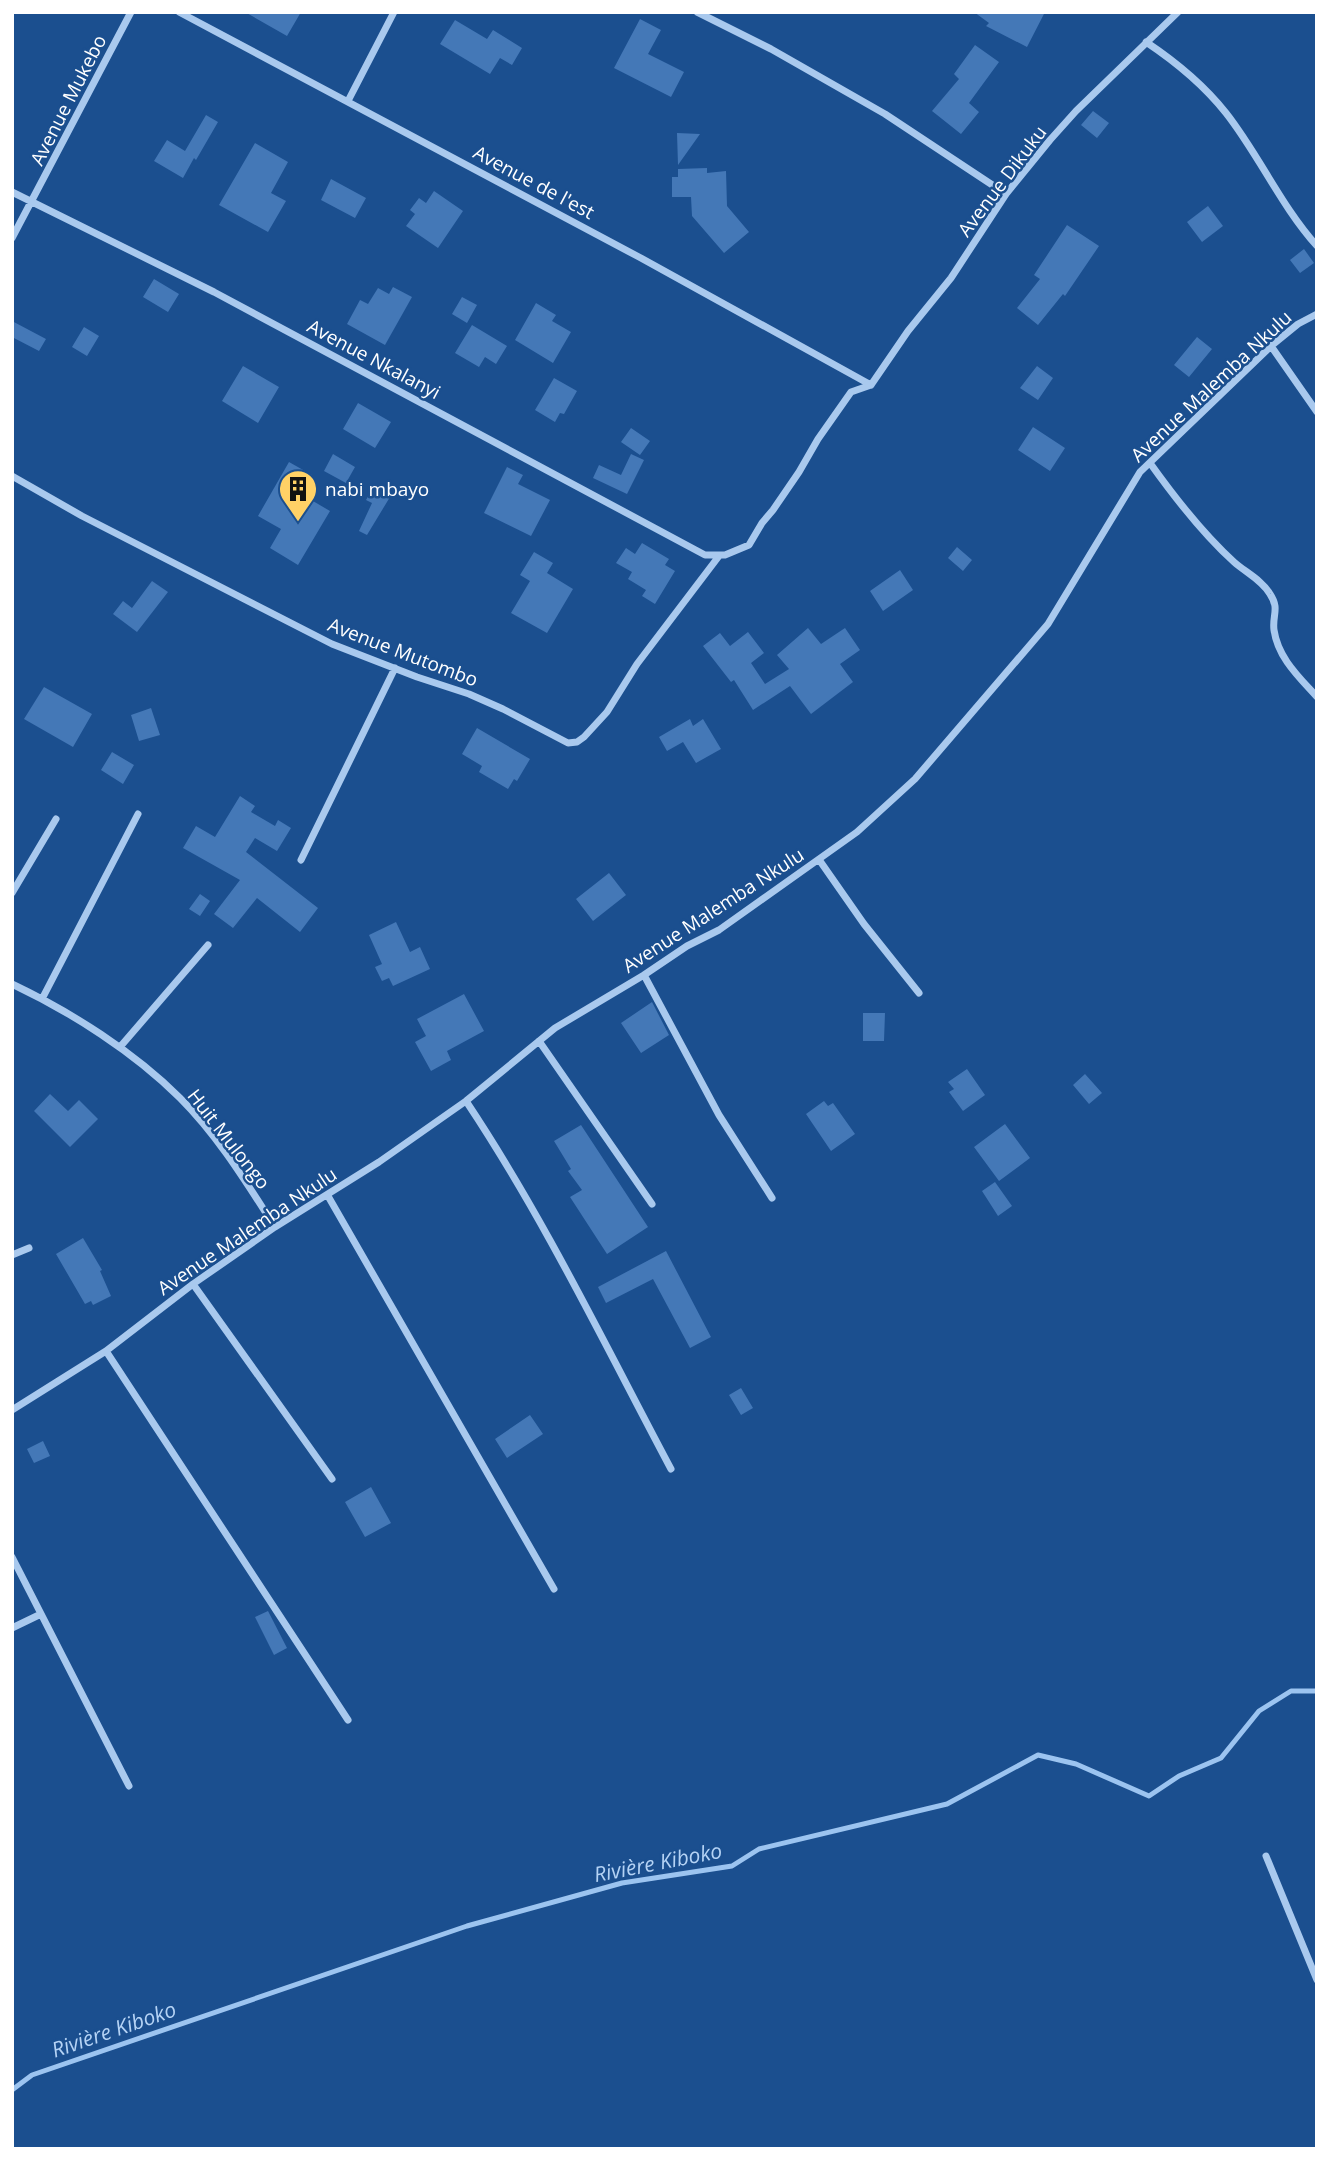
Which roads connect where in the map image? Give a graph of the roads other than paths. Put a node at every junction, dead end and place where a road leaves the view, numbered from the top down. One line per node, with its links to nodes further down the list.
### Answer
1 (131, 12): 10 (street, Avenue Mukebo)
2 (179, 12): 7 (street, Avenue de l'est)
3 (394, 12): 7 (street)
4 (697, 12): 9 (street)
5 (1178, 12): 6 (street, Avenue Dikuku)
6 (1146, 42): 9 (street, Avenue Dikuku); 12 (street)
7 (348, 100): 15 (street, Avenue de l'est)
8 (12, 192): 10 (street, Avenue Nkalanyi)
9 (1006, 194): 15 (street, Avenue Dikuku)
10 (33, 201): 11 (street, Avenue Mukebo); 19 (street, Avenue Nkalanyi)
11 (12, 238)
12 (1317, 246)
13 (1317, 314): 14 (street, Avenue Malemba Nkulu)
14 (1272, 346): 16 (street); 17 (street, Avenue Malemba Nkulu)
15 (871, 385): 19 (street)
16 (1317, 412)
17 (1150, 463): 21 (street); 25 (street, Avenue Malemba Nkulu)
18 (12, 476): 20 (street, Avenue Mutombo)
19 (719, 556): 20 (street, Avenue Mutombo)
20 (396, 668): 24 (street)
21 (1317, 697)
22 (138, 814): 31 (street)
23 (56, 819): 26 (street)
24 (301, 860)
25 (820, 861): 28 (street, Avenue Malemba Nkulu); 30 (street)
26 (12, 893)
27 (208, 945): 33 (street)
28 (644, 975): 32 (street, Avenue Malemba Nkulu); 36 (street)
29 (12, 984): 31 (street, Huit Mulongo)
30 (919, 993)
31 (42, 999): 33 (street, Huit Mulongo)
32 (539, 1041): 34 (street, Avenue Malemba Nkulu); 37 (street)
33 (120, 1047): 38 (street, Huit Mulongo)
34 (466, 1101): 35 (street, Avenue Malemba Nkulu); 44 (street)
35 (328, 1196): 38 (street, Avenue Malemba Nkulu); 47 (street)
36 (772, 1198)
37 (652, 1205)
38 (275, 1227): 41 (street, Avenue Malemba Nkulu)
39 (29, 1248): 40 (street)
40 (12, 1255)
41 (193, 1284): 42 (street, Avenue Malemba Nkulu); 45 (street)
42 (106, 1351): 43 (street, Avenue Malemba Nkulu); 50 (street)
43 (12, 1410)
44 (671, 1469)
45 (332, 1479)
46 (12, 1558): 48 (street)
47 (554, 1589)
48 (41, 1614): 49 (street); 51 (street)
49 (12, 1628)
50 (348, 1720)
51 (129, 1786)
52 (1266, 1856): 53 (street)
53 (1317, 1980)

